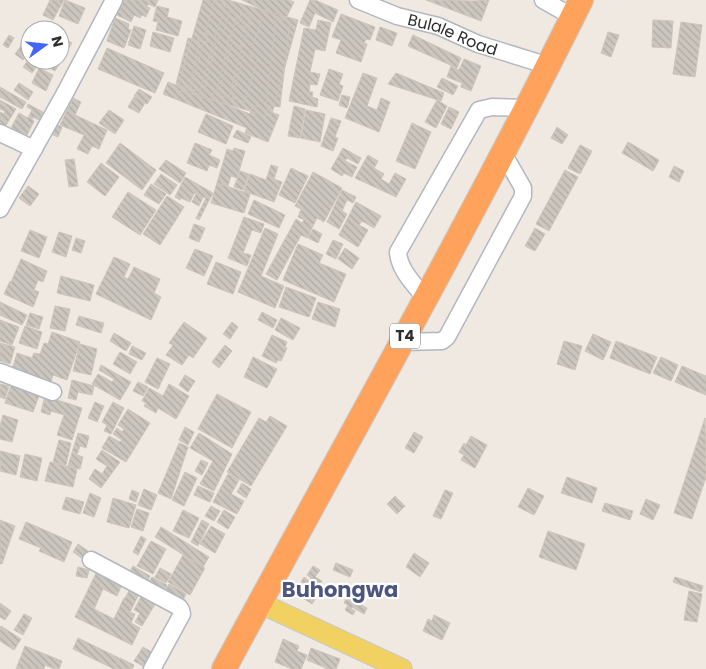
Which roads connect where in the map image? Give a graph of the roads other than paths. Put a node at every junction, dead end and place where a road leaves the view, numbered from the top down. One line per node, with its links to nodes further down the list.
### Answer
1 (114, 0): 8 (street)
2 (358, 0): 5 (street, Bulale Road)
3 (543, 0): 4 (street)
4 (577, 9): 5 (highway, T4)
5 (549, 66): 6 (highway, T4)
6 (526, 108): 9 (highway, T4); 11 (street)
7 (0, 133): 8 (street)
8 (34, 149): 10 (street)
9 (503, 153): 11 (highway, T4); 12 (street)
10 (0, 209)
11 (425, 298): 12 (highway, T4)
12 (402, 342): 16 (highway, T4)
13 (0, 372): 14 (street)
14 (53, 392)
15 (91, 560): 17 (street)
16 (260, 602): 18 (highway, T4); 19 (main road)
17 (152, 669)
18 (224, 669)
19 (402, 669)

